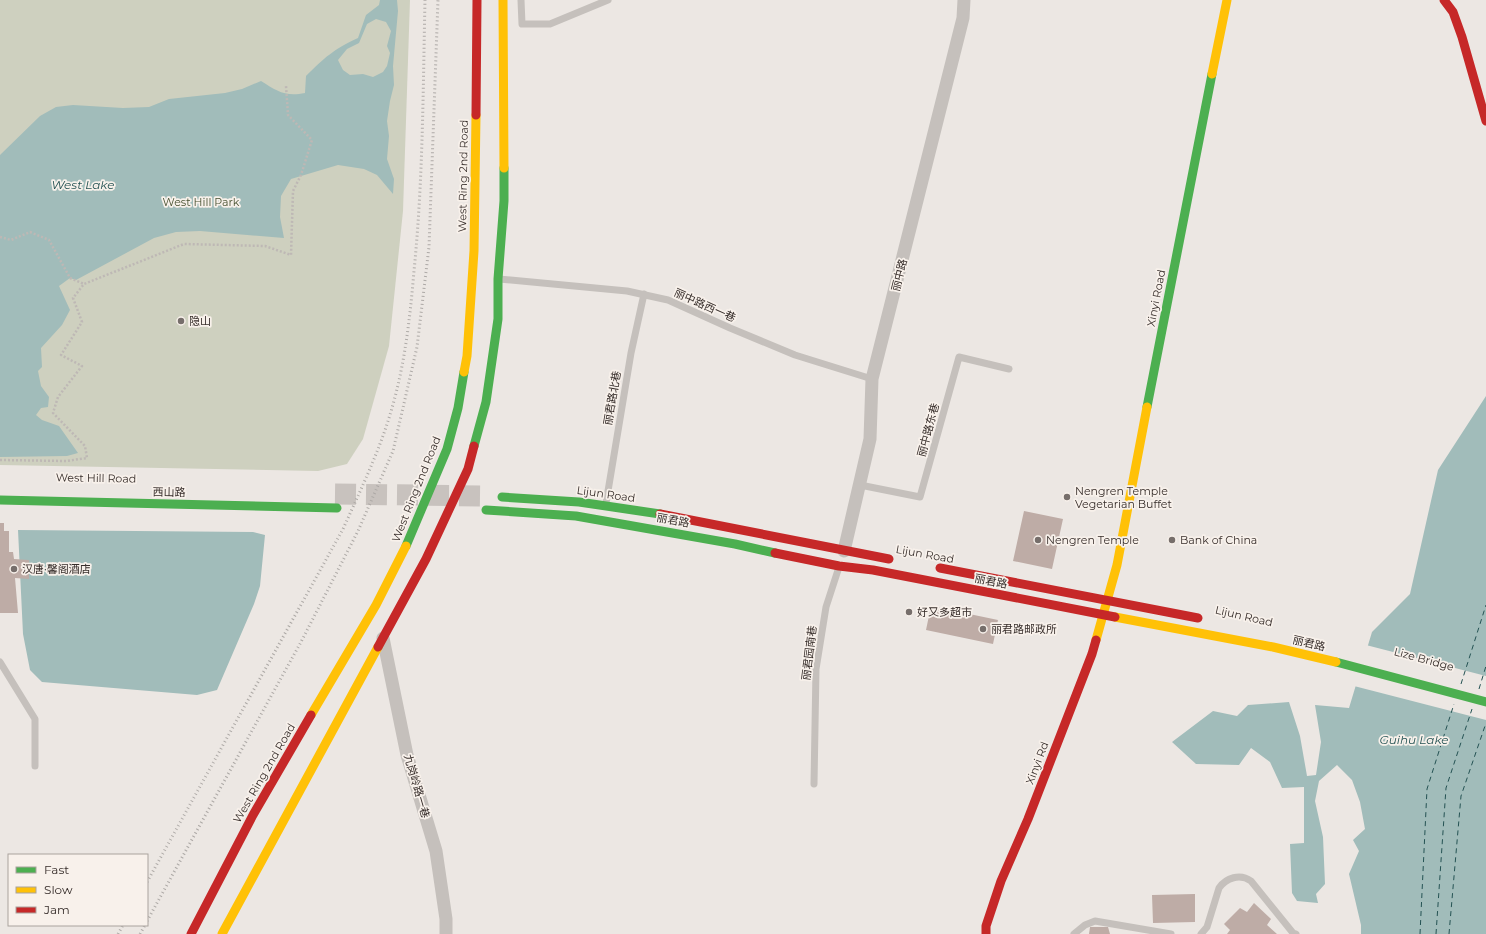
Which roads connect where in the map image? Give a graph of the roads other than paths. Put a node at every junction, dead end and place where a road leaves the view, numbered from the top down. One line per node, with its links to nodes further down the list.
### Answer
1 (477, 0): 32 (main road, West Ring 2nd Road)
2 (503, 0): 9 (main road)
3 (520, 0): 4 (lane)
4 (608, 0)
5 (964, 0): 12 (street, 丽中路)
6 (1227, 0): 23 (main road, Xinyi Road)
7 (1444, 0): 8 (main road)
8 (1486, 120)
9 (498, 279): 10 (lane, 丽中路西一巷); 26 (main road)
10 (644, 294): 12 (lane, 丽中路西一巷); 16 (lane, 丽君路北巷)
11 (1008, 369): 13 (lane, 丽中路东巷)
12 (872, 379): 13 (street, 丽中路)
13 (860, 484): 19 (street, 丽中路)
14 (495, 496): 16 (main road, Lijun Road)
15 (0, 500): 17 (main road, 西山路)
16 (605, 505): 19 (main road, Lijun Road)
17 (336, 508)
18 (486, 510): 21 (main road, 丽君路)
19 (844, 551): 20 (main road, Lijun Road); 21 (lane, 丽君园南巷)
20 (898, 561)
21 (839, 566): 24 (main road, 丽君路); 30 (lane, 丽君园南巷)
22 (929, 567): 23 (main road, Lijun Road)
23 (1108, 600): 24 (main road, Xinyi Rd); 25 (main road, Lijun Road)
24 (1104, 615): 28 (main road, 丽君路); 35 (main road, Xinyi Rd)
25 (1204, 620)
26 (383, 638): 33 (main road); 34 (street, 九岗岭路一巷)
27 (0, 662): 29 (lane)
28 (1486, 702)
29 (35, 766)
30 (814, 784)
31 (1159, 933): 36 (lane); 37 (lane)
32 (191, 934)
33 (222, 934)
34 (446, 934)
35 (986, 934)
36 (1074, 934)
37 (1171, 934)
38 (1201, 934): 39 (lane)
39 (1296, 934)

